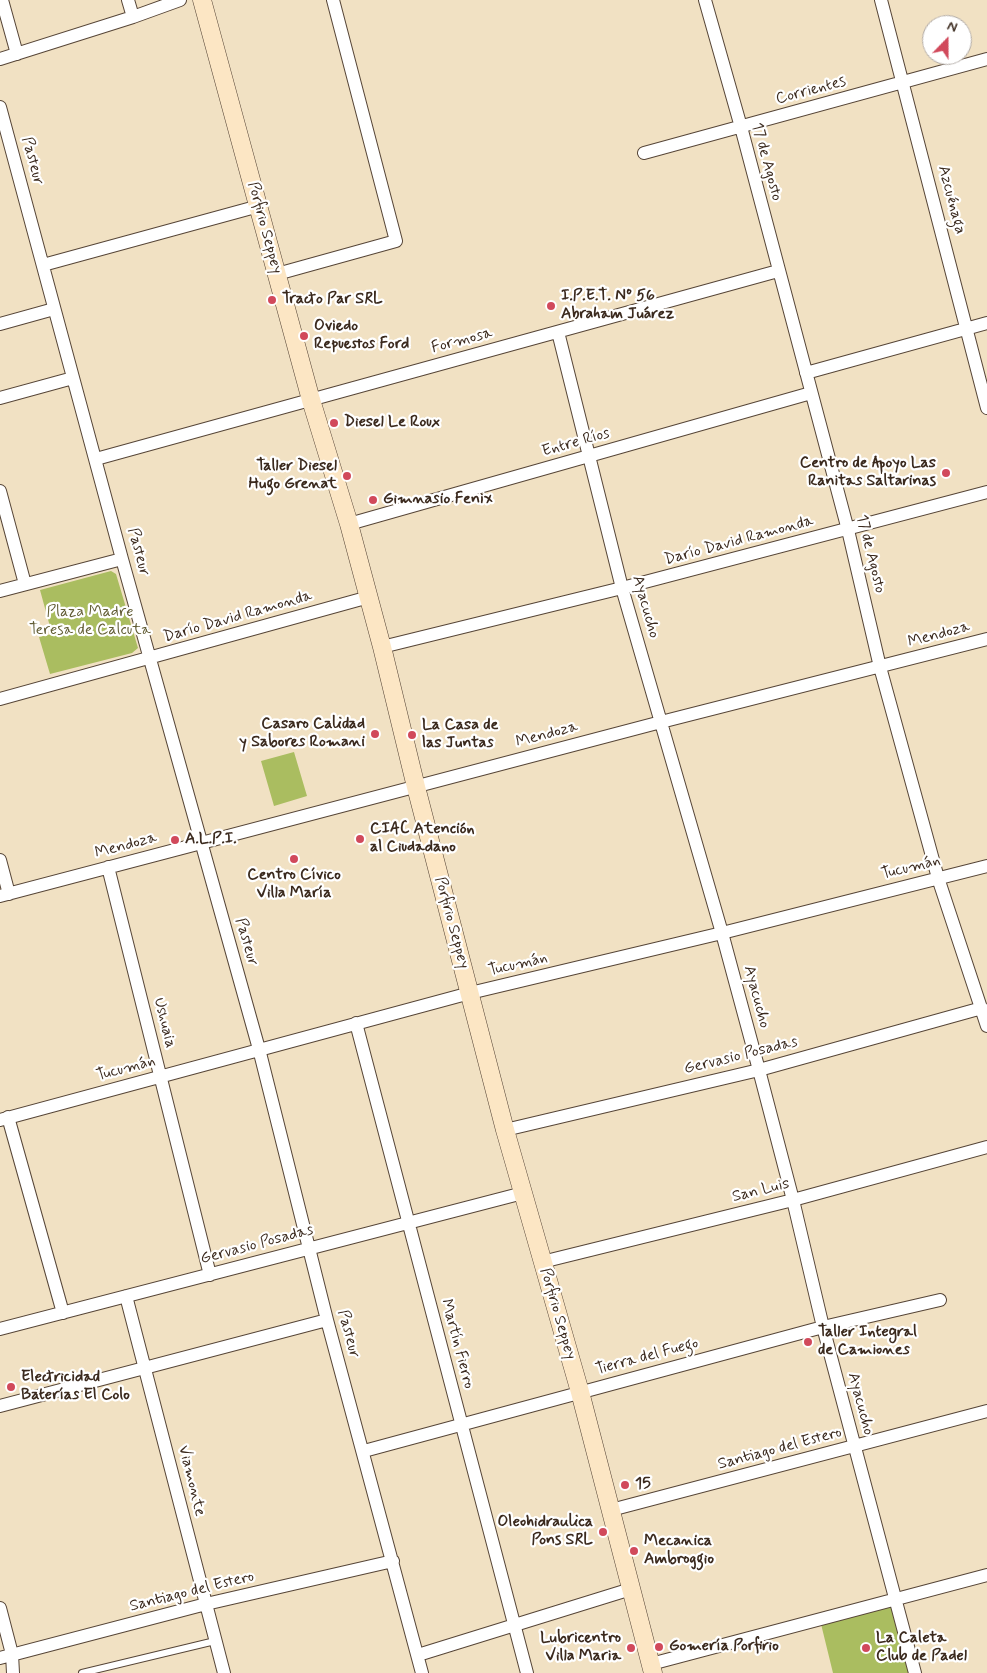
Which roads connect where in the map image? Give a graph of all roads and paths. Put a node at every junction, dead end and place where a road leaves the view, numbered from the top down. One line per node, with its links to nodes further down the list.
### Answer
1 (2, 0): 9 (street)
2 (128, 0): 8 (street)
3 (180, 0): 8 (street)
4 (202, 0): 16 (main road, Porfirio Seppey)
5 (333, 0): 19 (street)
6 (705, 0): 14 (street, 17 de Agosto)
7 (881, 0): 12 (street, Azcuénaga)
8 (133, 17): 9 (street)
9 (17, 54): 10 (street)
10 (0, 59)
11 (987, 60): 12 (street, Corrientes)
12 (903, 82): 14 (street, Corrientes); 23 (street, Azcuénaga)
13 (0, 107): 17 (street, Pasteur)
14 (741, 127): 15 (street, Corrientes); 18 (street, 17 de Agosto)
15 (644, 153)
16 (259, 206): 17 (street); 19 (main road, Porfirio Seppey)
17 (43, 266): 20 (street, Pasteur)
18 (778, 270): 24 (street, Formosa); 25 (street, 17 de Agosto)
19 (277, 274): 29 (main road, Porfirio Seppey)
20 (54, 309): 22 (street); 26 (street, Pasteur)
21 (987, 323): 23 (street)
22 (0, 324)
23 (967, 328): 25 (street); 30 (street, Azcuénaga)
24 (558, 332): 29 (street, Formosa); 31 (street, Ayacucho)
25 (806, 372): 27 (street, 17 de Agosto)
26 (73, 378): 28 (street); 32 (street, Pasteur)
27 (811, 392): 31 (street, Entre Ríos); 36 (street, 17 de Agosto)
28 (0, 398)
29 (311, 400): 32 (street, Formosa); 35 (main road, Porfirio Seppey)
30 (987, 408)
31 (589, 456): 35 (street, Entre Ríos); 39 (street, Ayacucho)
32 (96, 459): 37 (street, Pasteur)
33 (0, 491): 38 (street)
34 (987, 492): 36 (street, Darío David Ramonda)
35 (349, 524): 41 (main road, Porfirio Seppey)
36 (848, 530): 39 (street, Darío David Ramonda); 45 (street, 17 de Agosto)
37 (122, 559): 38 (street); 44 (street, Pasteur)
38 (24, 584): 40 (street)
39 (622, 588): 43 (street, Darío David Ramonda); 47 (street, Ayacucho)
40 (0, 590)
41 (369, 597): 43 (main road, Porfirio Seppey); 44 (street, Darío David Ramonda)
42 (987, 639): 45 (street, Mendoza)
43 (382, 647): 48 (main road, Porfirio Seppey)
44 (150, 658): 46 (street, Darío David Ramonda); 49 (street, Pasteur)
45 (880, 667): 47 (street, Mendoza); 53 (street, 17 de Agosto)
46 (0, 699)
47 (661, 722): 48 (street, Mendoza); 55 (street, Ayacucho)
48 (416, 787): 49 (street, Mendoza); 56 (main road, Porfirio Seppey)
49 (202, 842): 52 (street, Mendoza); 60 (street, Pasteur)
50 (0, 860): 54 (street)
51 (987, 866): 53 (street, Tucumán)
52 (108, 867): 54 (street, Mendoza); 62 (street, Ushuaia)
53 (938, 878): 55 (street, Tucumán); 57 (street, 17 de Agosto)
54 (4, 895)
55 (722, 933): 56 (street, Tucumán); 61 (street, Ayacucho)
56 (470, 993): 58 (street, Tucumán); 64 (main road, Porfirio Seppey)
57 (982, 1008): 59 (street, 17 de Agosto); 61 (street, Gervasio Posadas)
58 (356, 1023): 60 (street, Tucumán); 68 (street, Martín Fierro)
59 (987, 1026)
60 (259, 1049): 62 (street, Tucumán); 69 (street, Pasteur)
61 (759, 1070): 64 (street, Gervasio Posadas); 67 (street, Ayacucho)
62 (160, 1076): 63 (street, Tucumán); 71 (street, Ushuaia)
63 (4, 1118): 74 (street)
64 (506, 1130): 66 (main road, Porfirio Seppey)
65 (987, 1147): 67 (street, San Luis)
66 (523, 1193): 68 (street, Gervasio Posadas); 70 (main road, Porfirio Seppey)
67 (793, 1200): 70 (street, San Luis); 76 (street, Ayacucho)
68 (409, 1223): 69 (street, Gervasio Posadas); 82 (street, Martín Fierro)
69 (310, 1249): 71 (street, Gervasio Posadas); 75 (street, Pasteur)
70 (542, 1262): 79 (main road, Porfirio Seppey)
71 (210, 1275): 72 (street, Gervasio Posadas)
72 (126, 1296): 74 (street, Gervasio Posadas); 78 (street, Viamonte)
73 (940, 1300): 76 (street, Tierra del Fuego)
74 (63, 1313): 77 (street, Gervasio Posadas)
75 (327, 1320): 78 (street); 84 (street, Pasteur)
76 (823, 1326): 79 (street, Tierra del Fuego); 83 (street, Ayacucho)
77 (0, 1329)
78 (145, 1368): 80 (street); 90 (street, Viamonte)
79 (580, 1392): 82 (street, Tierra del Fuego); 85 (main road, Porfirio Seppey)
80 (0, 1406)
81 (987, 1411): 83 (street, Santiago del Estero)
82 (462, 1425): 84 (street, Tierra del Fuego); 92 (street, Martín Fierro)
83 (854, 1446): 85 (street, Santiago del Estero); 89 (street, Ayacucho)
84 (364, 1451): 86 (street, Pasteur)
85 (611, 1510): 88 (main road, Porfirio Seppey)
86 (392, 1561): 90 (street, Santiago del Estero); 94 (street, Pasteur)
87 (987, 1575): 89 (street)
88 (631, 1589): 92 (street); 96 (main road, Porfirio Seppey)
89 (896, 1600): 96 (street); 102 (street, Ayacucho)
90 (206, 1604): 93 (street, Viamonte); 95 (street, Santiago del Estero)
91 (0, 1608): 95 (street)
92 (514, 1625): 94 (street); 101 (street, Martín Fierro)
93 (215, 1641): 98 (lane); 99 (street, Viamonte)
94 (418, 1655): 100 (street, Pasteur)
95 (6, 1656): 97 (street)
96 (652, 1669)
97 (13, 1673)
98 (82, 1673)
99 (224, 1673)
100 (422, 1673)
101 (527, 1673)
102 (915, 1673)

